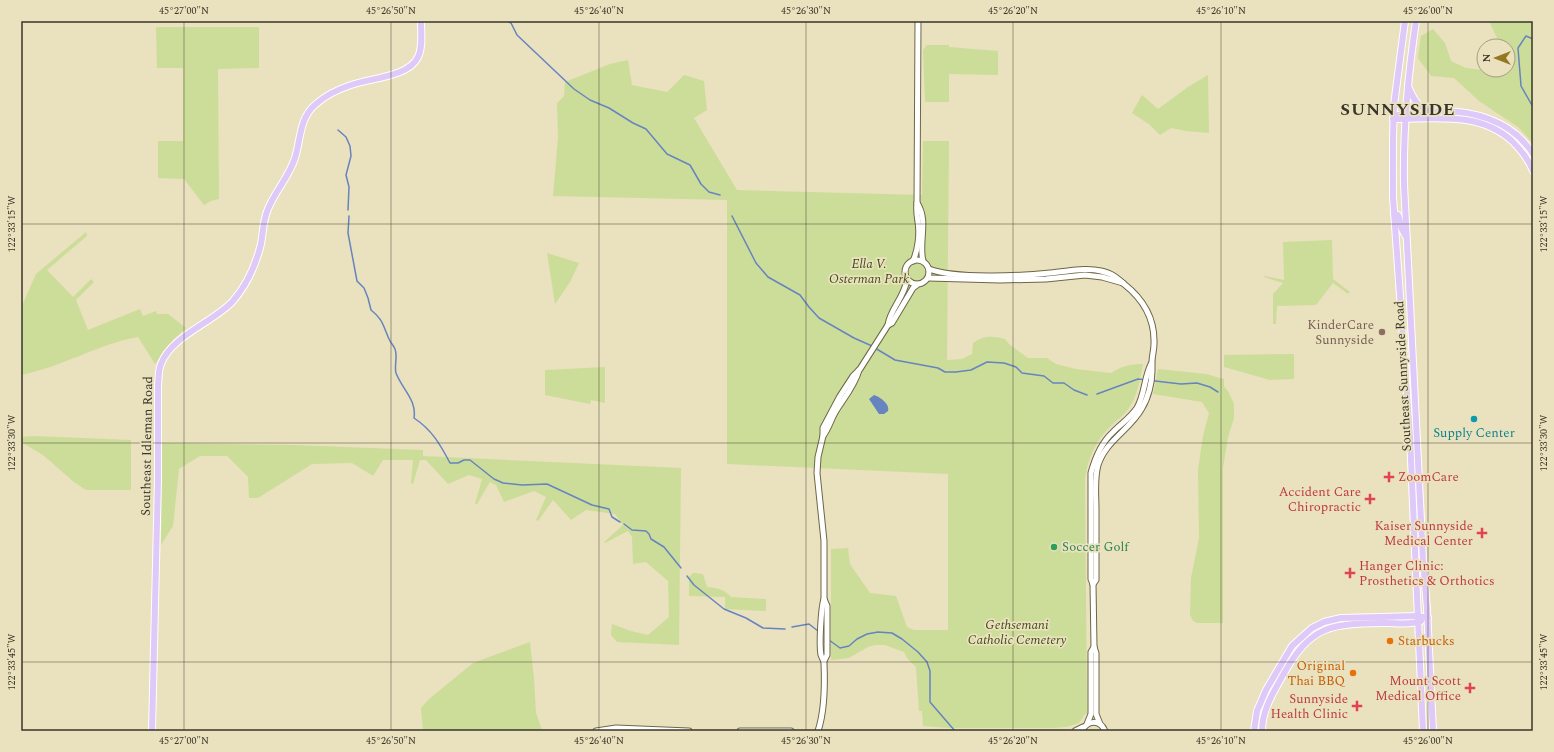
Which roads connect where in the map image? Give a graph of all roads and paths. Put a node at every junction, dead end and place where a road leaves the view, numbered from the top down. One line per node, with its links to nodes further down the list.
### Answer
1 (420, 21): 33 (main road, Southeast Idleman Road)
2 (918, 21): 11 (street)
3 (1405, 21): 7 (main road, Southeast Sunnyside Road)
4 (1416, 21): 5 (main road, Southeast Sunnyside Road)
5 (1408, 86): 6 (main road); 8 (main road, Southeast Sunnyside Road)
6 (1430, 112): 8 (main road); 9 (main road)
7 (1394, 117): 8 (main road); 12 (main road, Southeast Sunnyside Road)
8 (1405, 117): 10 (main road); 13 (main road, Southeast Sunnyside Road)
9 (1533, 154)
10 (1533, 172)
11 (917, 203): 14 (street); 15 (street)
12 (1394, 214): 13 (main road); 22 (main road, Southeast Sunnyside Road)
13 (1405, 235): 23 (main road, Southeast Sunnyside Road)
14 (913, 261): 15 (street); 18 (street)
15 (923, 261): 16 (street)
16 (929, 269): 17 (street); 19 (street)
17 (928, 278): 19 (street); 20 (street)
18 (907, 279): 20 (street); 21 (street)
19 (1123, 283): 29 (street)
20 (917, 285): 21 (street)
21 (888, 326): 26 (street)
22 (1406, 379): 23 (main road); 24 (main road, Southeast Sunnyside Road)
23 (1416, 398): 25 (main road, Southeast Sunnyside Road)
24 (1410, 437): 25 (main road); 28 (main road, Southeast Sunnyside Road)
25 (1418, 455): 27 (main road, Southeast Sunnyside Road)
26 (824, 599): 30 (street); 30 (street)
27 (1428, 618): 28 (main road); 45 (main road, Southeast Sunnyside Road)
28 (1418, 619): 42 (main road); 43 (main road); 44 (main road, Southeast Sunnyside Road)
29 (1094, 647): 31 (street); 32 (street)
30 (824, 661): 39 (street)
31 (1103, 727): 32 (street); 41 (street)
32 (1084, 728): 40 (street)
33 (152, 731)
34 (596, 731): 35 (street)
35 (684, 731): 36 (street)
36 (689, 731)
37 (740, 731): 38 (street)
38 (791, 731)
39 (818, 731)
40 (1075, 731)
41 (1110, 731)
42 (1254, 731)
43 (1262, 731)
44 (1423, 731)
45 (1433, 731)

